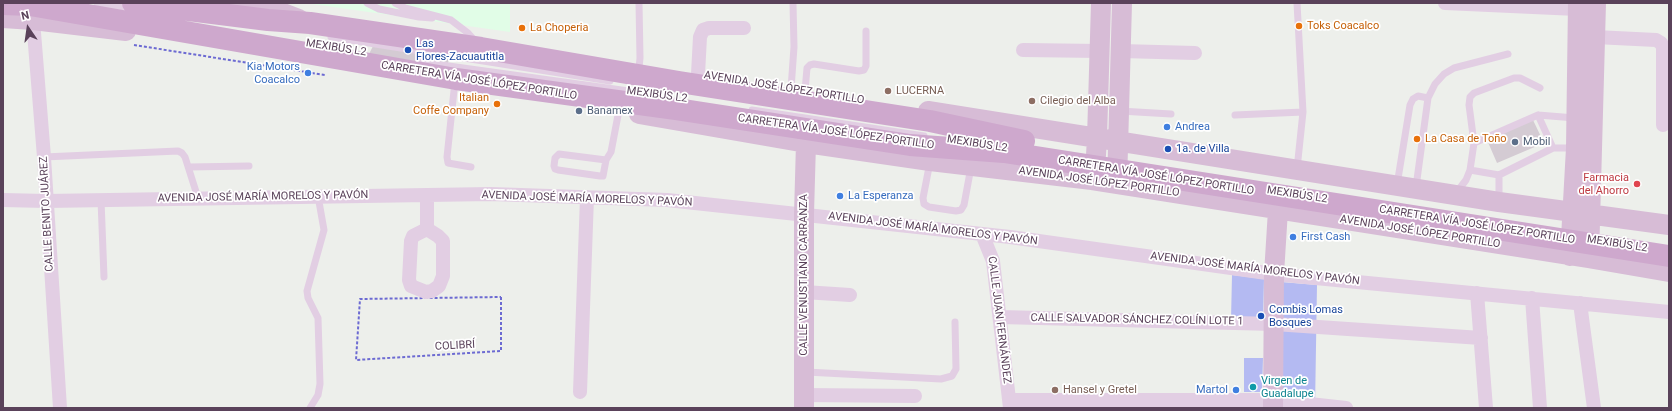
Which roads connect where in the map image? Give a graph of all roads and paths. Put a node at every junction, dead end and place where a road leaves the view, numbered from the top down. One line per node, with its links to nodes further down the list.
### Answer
1 (97, 3): 18 (lane)
2 (234, 3): 13 (main road)
3 (367, 3): 17 (lane)
4 (395, 3): 17 (lane)
5 (639, 3): 32 (lane)
6 (793, 3): 38 (lane)
7 (1101, 3): 26 (main road)
8 (1122, 3): 27 (main road)
9 (1297, 3): 44 (lane)
10 (1445, 3): 12 (street)
11 (3, 4): 15 (main road, CARRETERA VÍA JOSÉ LÓPEZ PORTILLO)
12 (1584, 5): 22 (main road); 48 (main road)
13 (271, 6): 20 (main road)
14 (133, 9): 15 (lane); 20 (main road, CARRETERA VÍA JOSÉ LÓPEZ PORTILLO)
15 (37, 10): 16 (main road); 35 (main road, CARRETERA VÍA JOSÉ LÓPEZ PORTILLO); 57 (street, CALLE BENITO JUÁREZ)
16 (3, 18)
17 (451, 20): 24 (lane)
18 (273, 28)
19 (744, 28): 34 (street)
20 (317, 29): 24 (main road, CARRETERA VÍA JOSÉ LÓPEZ PORTILLO); 30 (lane, MEXIBÚS L2)
21 (866, 31): 38 (lane)
22 (1595, 37): 49 (street); 84 (main road)
23 (127, 44): 33 (path)
24 (481, 48): 31 (main road, CARRETERA VÍA JOSÉ LÓPEZ PORTILLO)
25 (1023, 50): 26 (street)
26 (1100, 50): 59 (main road)
27 (1121, 52): 28 (street); 43 (main road)
28 (1195, 53)
29 (1508, 54): 39 (lane)
30 (416, 61)
31 (561, 61): 32 (main road, AVENIDA JOSÉ LÓPEZ PORTILLO); 34 (main road, CARRETERA VÍA JOSÉ LÓPEZ PORTILLO)
32 (638, 68): 34 (main road, AVENIDA JOSÉ LÓPEZ PORTILLO)
33 (331, 76)
34 (689, 78): 38 (main road, AVENIDA JOSÉ LÓPEZ PORTILLO); 85 (main road, CARRETERA VÍA JOSÉ LÓPEZ PORTILLO)
35 (456, 79): 37 (main road, CARRETERA VÍA JOSÉ LÓPEZ PORTILLO); 64 (lane)
36 (1540, 88): 53 (lane)
37 (531, 89): 42 (main road, AVENIDA JOSÉ LÓPEZ PORTILLO); 87 (main road, CARRETERA VÍA JOSÉ LÓPEZ PORTILLO)
38 (798, 90): 59 (main road, AVENIDA JOSÉ LÓPEZ PORTILLO)
39 (1428, 98): 68 (lane); 69 (lane)
40 (750, 103): 41 (lane)
41 (742, 108)
42 (619, 110): 52 (main road, AVENIDA JOSÉ LÓPEZ PORTILLO); 58 (lane)
43 (1120, 111): 45 (lane); 59 (main road)
44 (1303, 112): 47 (lane); 65 (lane)
45 (1171, 114)
46 (1538, 114): 48 (lane); 53 (lane); 55 (lane)
47 (1235, 116)
48 (1576, 118): 56 (main road)
49 (1663, 125)
50 (969, 138): 54 (lane, MEXIBÚS L2)
51 (959, 141): 59 (lane, MEXIBÚS L2)
52 (806, 143): 60 (main road, AVENIDA JOSÉ LÓPEZ PORTILLO); 80 (main road, CALLE VENUSTIANO CARRANZA)
53 (1474, 143): 66 (lane)
54 (1029, 146)
55 (1553, 148): 56 (lane); 67 (lane)
56 (1576, 148): 84 (main road)
57 (44, 157): 63 (lane); 77 (street, CALLE BENITO JUÁREZ)
58 (606, 160): 58 (lane)
59 (1107, 160): 61 (main road, AVENIDA JOSÉ LÓPEZ PORTILLO); 65 (main road, AVENIDA JOSÉ LÓPEZ PORTILLO); 79 (main road, AVENIDA JOSÉ LÓPEZ PORTILLO); 84 (lane, MEXIBÚS L2)
60 (930, 162): 61 (main road, AVENIDA JOSÉ LÓPEZ PORTILLO); 61 (lane)
61 (971, 165)
62 (249, 166): 63 (lane)
63 (189, 167): 74 (lane)
64 (471, 167)
65 (1297, 170): 68 (main road, AVENIDA JOSÉ LÓPEZ PORTILLO)
66 (1470, 170): 67 (lane); 71 (lane)
67 (1499, 175): 78 (lane)
68 (1396, 186): 69 (main road, AVENIDA JOSÉ LÓPEZ PORTILLO)
69 (1416, 188): 71 (main road, AVENIDA JOSÉ LÓPEZ PORTILLO)
70 (427, 195): 72 (street, AVENIDA JOSÉ MARÍA MORELOS Y PAVÓN); 73 (street, AVENIDA JOSÉ MARÍA MORELOS Y PAVÓN); 82 (street)
71 (1455, 195): 78 (main road, AVENIDA JOSÉ LÓPEZ PORTILLO)
72 (318, 196): 74 (street, AVENIDA JOSÉ MARÍA MORELOS Y PAVÓN); 110 (lane)
73 (587, 197): 80 (street, AVENIDA JOSÉ MARÍA MORELOS Y PAVÓN); 104 (street)
74 (198, 198): 76 (street, AVENIDA JOSÉ MARÍA MORELOS Y PAVÓN)
75 (3, 200): 77 (street, AVENIDA JOSÉ MARÍA MORELOS Y PAVÓN)
76 (101, 200): 77 (street, AVENIDA JOSÉ MARÍA MORELOS Y PAVÓN); 90 (lane)
77 (46, 201): 109 (street, CALLE BENITO JUÁREZ)
78 (1499, 202): 84 (main road, AVENIDA JOSÉ LÓPEZ PORTILLO)
79 (1278, 210): 84 (main road, AVENIDA JOSÉ LÓPEZ PORTILLO); 89 (main road)
80 (804, 214): 83 (street, AVENIDA JOSÉ MARÍA MORELOS Y PAVÓN); 91 (main road, CALLE VENUSTIANO CARRANZA)
81 (1669, 225): 84 (main road, AVENIDA JOSÉ LÓPEZ PORTILLO)
82 (427, 229)
83 (982, 234): 89 (street, AVENIDA JOSÉ MARÍA MORELOS Y PAVÓN); 99 (street, CALLE JUAN FERNÁNDEZ)
84 (1580, 234): 86 (lane, MEXIBÚS L2); 88 (main road, AVENIDA JOSÉ LÓPEZ PORTILLO)
85 (1669, 242)
86 (1669, 252)
87 (1669, 256)
88 (1669, 272)
89 (1274, 274): 92 (street, AVENIDA JOSÉ MARÍA MORELOS Y PAVÓN); 101 (main road)
90 (104, 277)
91 (804, 292): 93 (street); 103 (main road, CALLE VENUSTIANO CARRANZA)
92 (1477, 293): 95 (street, AVENIDA JOSÉ MARÍA MORELOS Y PAVÓN); 102 (street)
93 (850, 295)
94 (501, 297): 96 (path, COLIBRÍ)
95 (1532, 298): 97 (street, AVENIDA JOSÉ MARÍA MORELOS Y PAVÓN); 113 (street)
96 (360, 299)
97 (1580, 303): 98 (street, AVENIDA JOSÉ MARÍA MORELOS Y PAVÓN); 114 (street)
98 (1669, 311)
99 (1000, 317): 101 (street, CALLE SALVADOR SÁNCHEZ COLÍN LOTE 1); 107 (street, CALLE JUAN FERNÁNDEZ)
100 (955, 322): 103 (lane)
101 (1274, 324): 102 (street, CALLE SALVADOR SÁNCHEZ COLÍN LOTE 1); 108 (main road)
102 (1481, 338): 112 (street)
103 (804, 372): 106 (main road, CALLE VENUSTIANO CARRANZA)
104 (580, 392)
105 (916, 396): 106 (street)
106 (804, 402)
107 (1010, 404): 108 (street)
108 (1273, 404): 111 (street)
109 (60, 408)
110 (310, 408)
111 (1346, 408)
112 (1486, 408)
113 (1540, 408)
114 (1594, 408)

